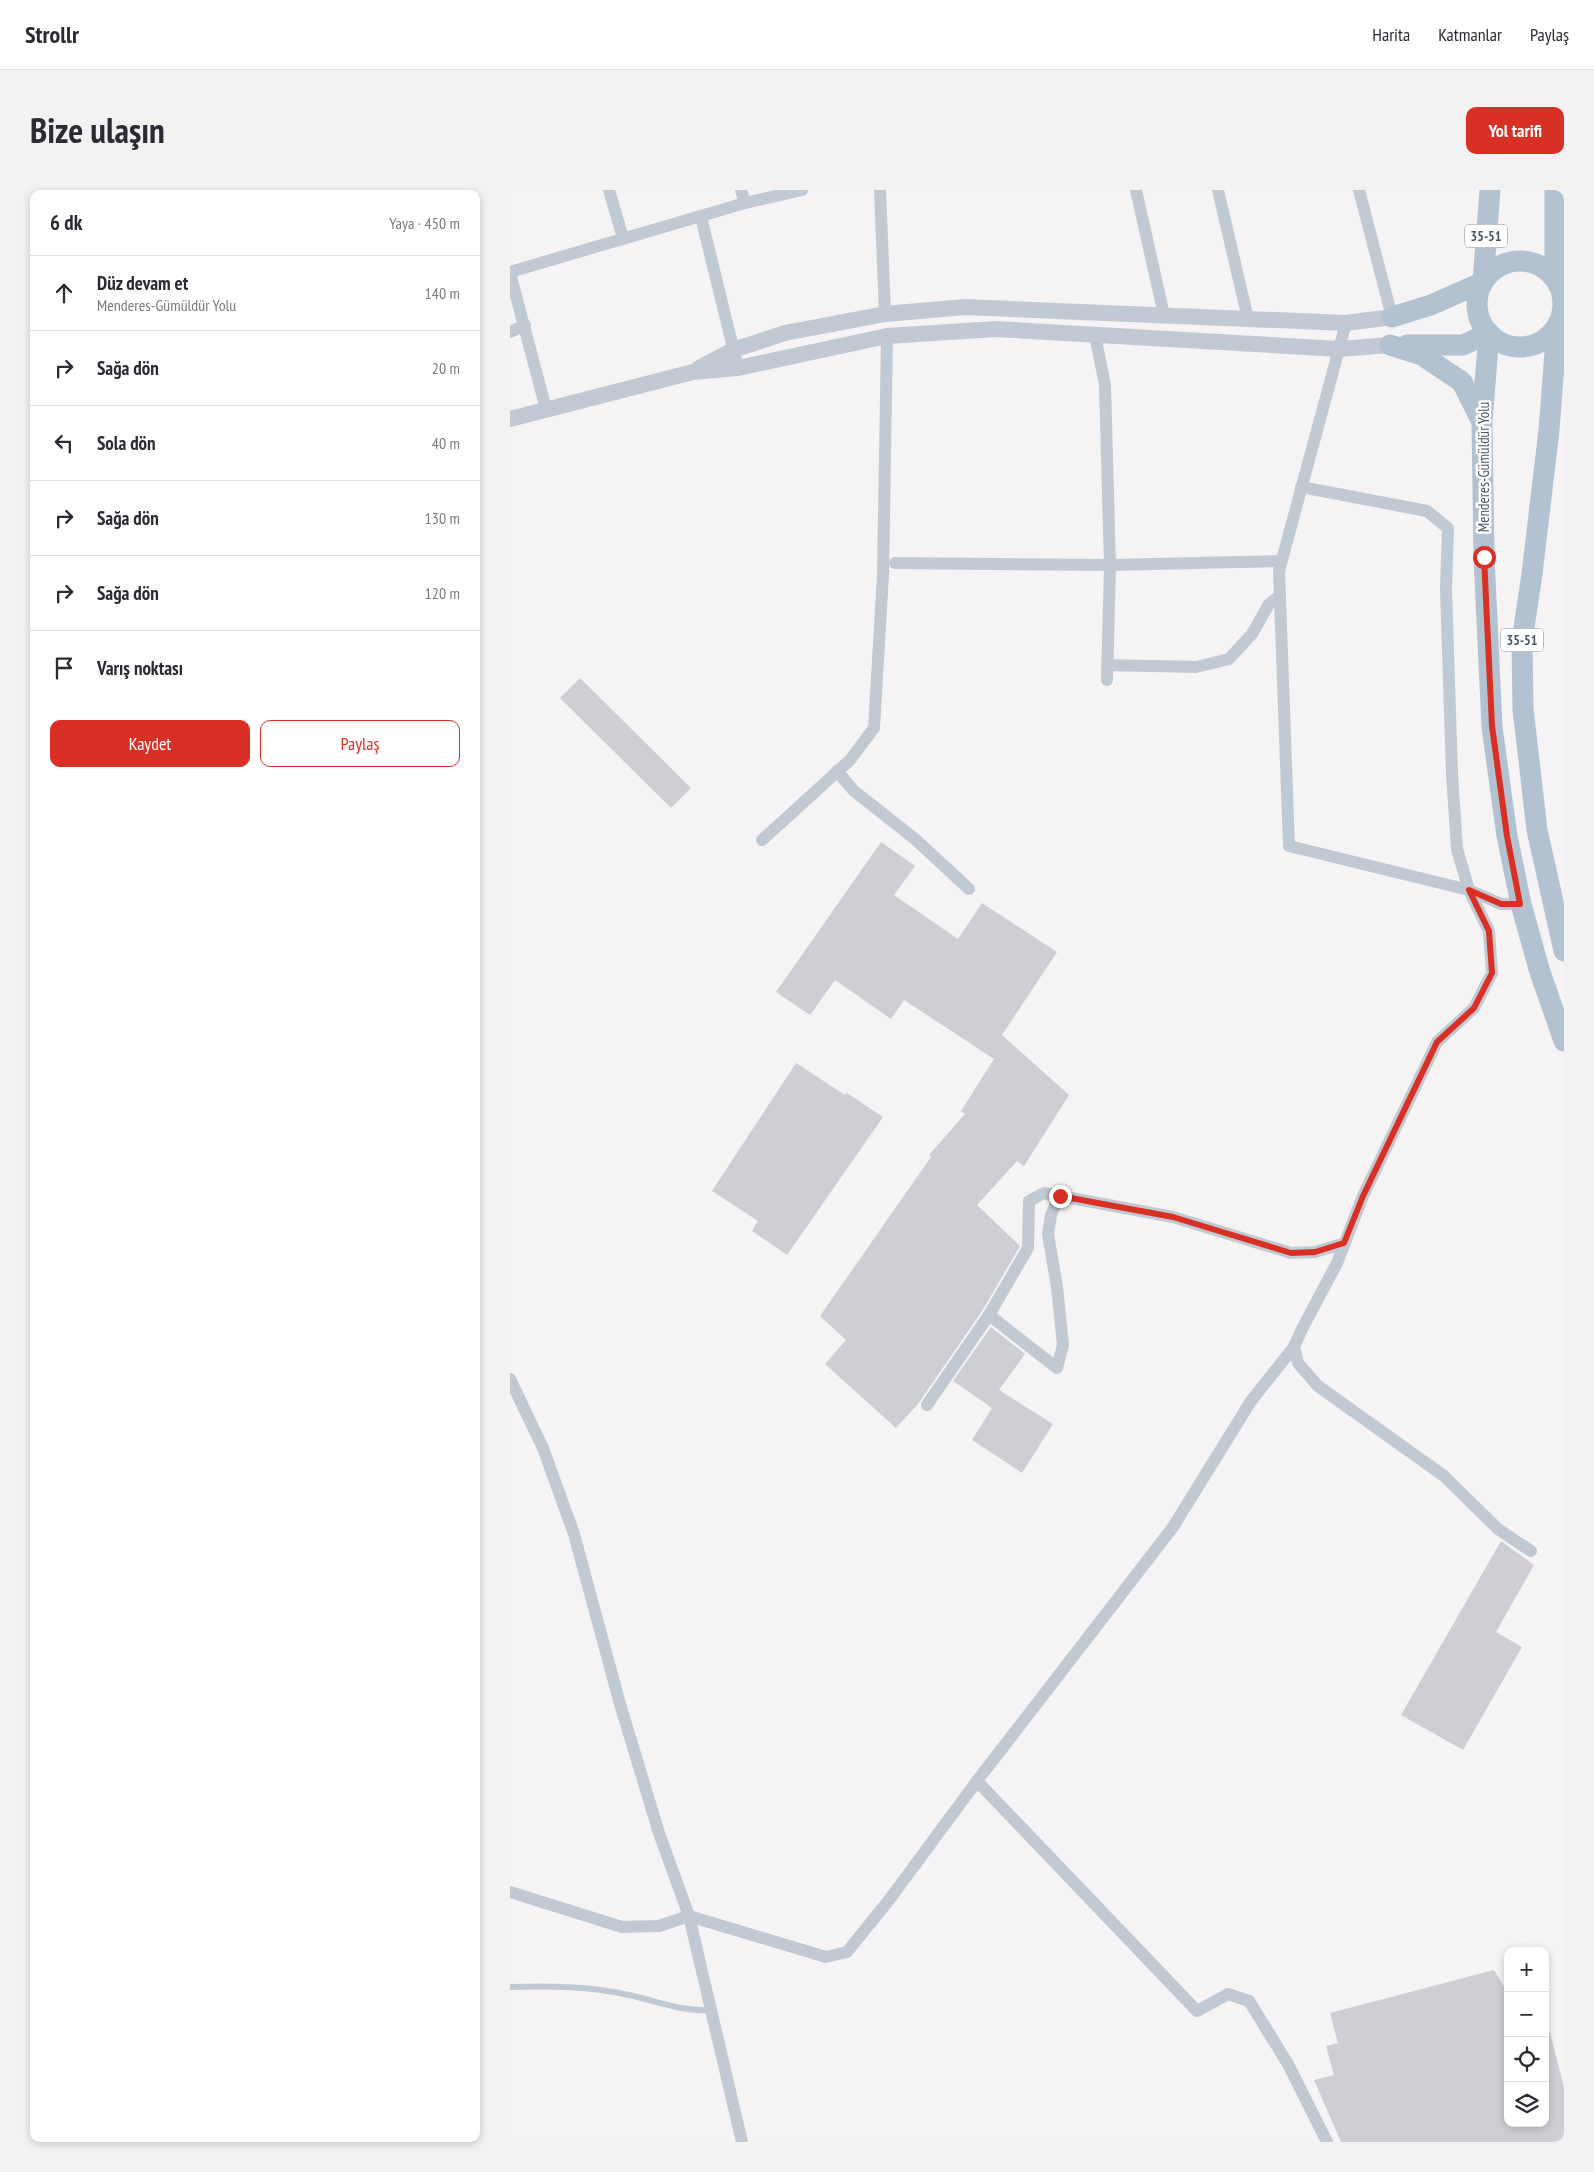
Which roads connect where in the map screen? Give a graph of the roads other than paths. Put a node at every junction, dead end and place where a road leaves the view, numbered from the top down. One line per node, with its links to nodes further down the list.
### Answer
1 (609, 190): 13 (street)
2 (741, 190): 10 (street)
3 (802, 190): 10 (street)
4 (880, 190): 17 (street)
5 (1136, 190): 18 (street)
6 (1218, 190): 20 (street)
7 (1358, 190): 19 (street)
8 (1490, 190): 16 (main road, 35-51)
9 (1556, 190): 11 (main road); 15 (main road)
10 (745, 203): 12 (street)
11 (1564, 208)
12 (701, 217): 13 (street); 30 (street)
13 (623, 238): 14 (street)
14 (510, 272): 23 (street)
15 (1560, 275): 16 (main road); 21 (main road)
16 (1483, 282): 19 (main road); 25 (main road)
17 (885, 314): 18 (street); 30 (street)
18 (1164, 315): 20 (street)
19 (1392, 317): 22 (street)
20 (1248, 319): 22 (street)
21 (1561, 322): 25 (main road); 48 (main road, 35-51)
22 (1346, 323): 29 (street)
23 (525, 325): 24 (street); 33 (street)
24 (510, 332)
25 (1489, 333): 28 (main road); 35 (main road, Menderes-Gümüldür Yolu / 35-51)
26 (1095, 335): 27 (street); 29 (street); 39 (street)
27 (887, 336): 31 (street); 43 (street)
28 (1390, 345): 29 (street); 35 (main road)
29 (1339, 349): 36 (street)
30 (733, 350): 31 (street); 32 (street)
31 (738, 368): 32 (street)
32 (692, 372): 33 (street)
33 (546, 409): 34 (street)
34 (510, 419)
35 (1482, 422): 47 (main road, Menderes-Gümüldür Yolu / 35-51)
36 (1301, 487): 37 (street); 46 (street)
37 (1282, 561): 39 (street); 40 (street)
38 (895, 563): 39 (street)
39 (1110, 565): 41 (street)
40 (1280, 596): 41 (street); 46 (street)
41 (1107, 664): 42 (street)
42 (1107, 680)
43 (837, 771): 44 (street); 45 (street)
44 (762, 840)
45 (969, 889)
46 (1469, 890): 47 (street); 51 (street)
47 (1520, 904): 49 (main road, Menderes-Gümüldür Yolu / 35-51)
48 (1564, 951)
49 (1564, 1041)
50 (1060, 1196): 51 (street); 52 (street); 52 (street)
51 (1344, 1243): 53 (street)
52 (989, 1315): 55 (street)
53 (1294, 1347): 56 (street); 57 (street)
54 (510, 1379): 59 (street)
55 (927, 1405)
56 (1531, 1551)
57 (977, 1781): 59 (street); 63 (street)
58 (510, 1892): 59 (street)
59 (689, 1916): 61 (street)
60 (510, 1987): 61 (lane)
61 (712, 2010): 62 (street)
62 (742, 2142)
63 (1326, 2142)

